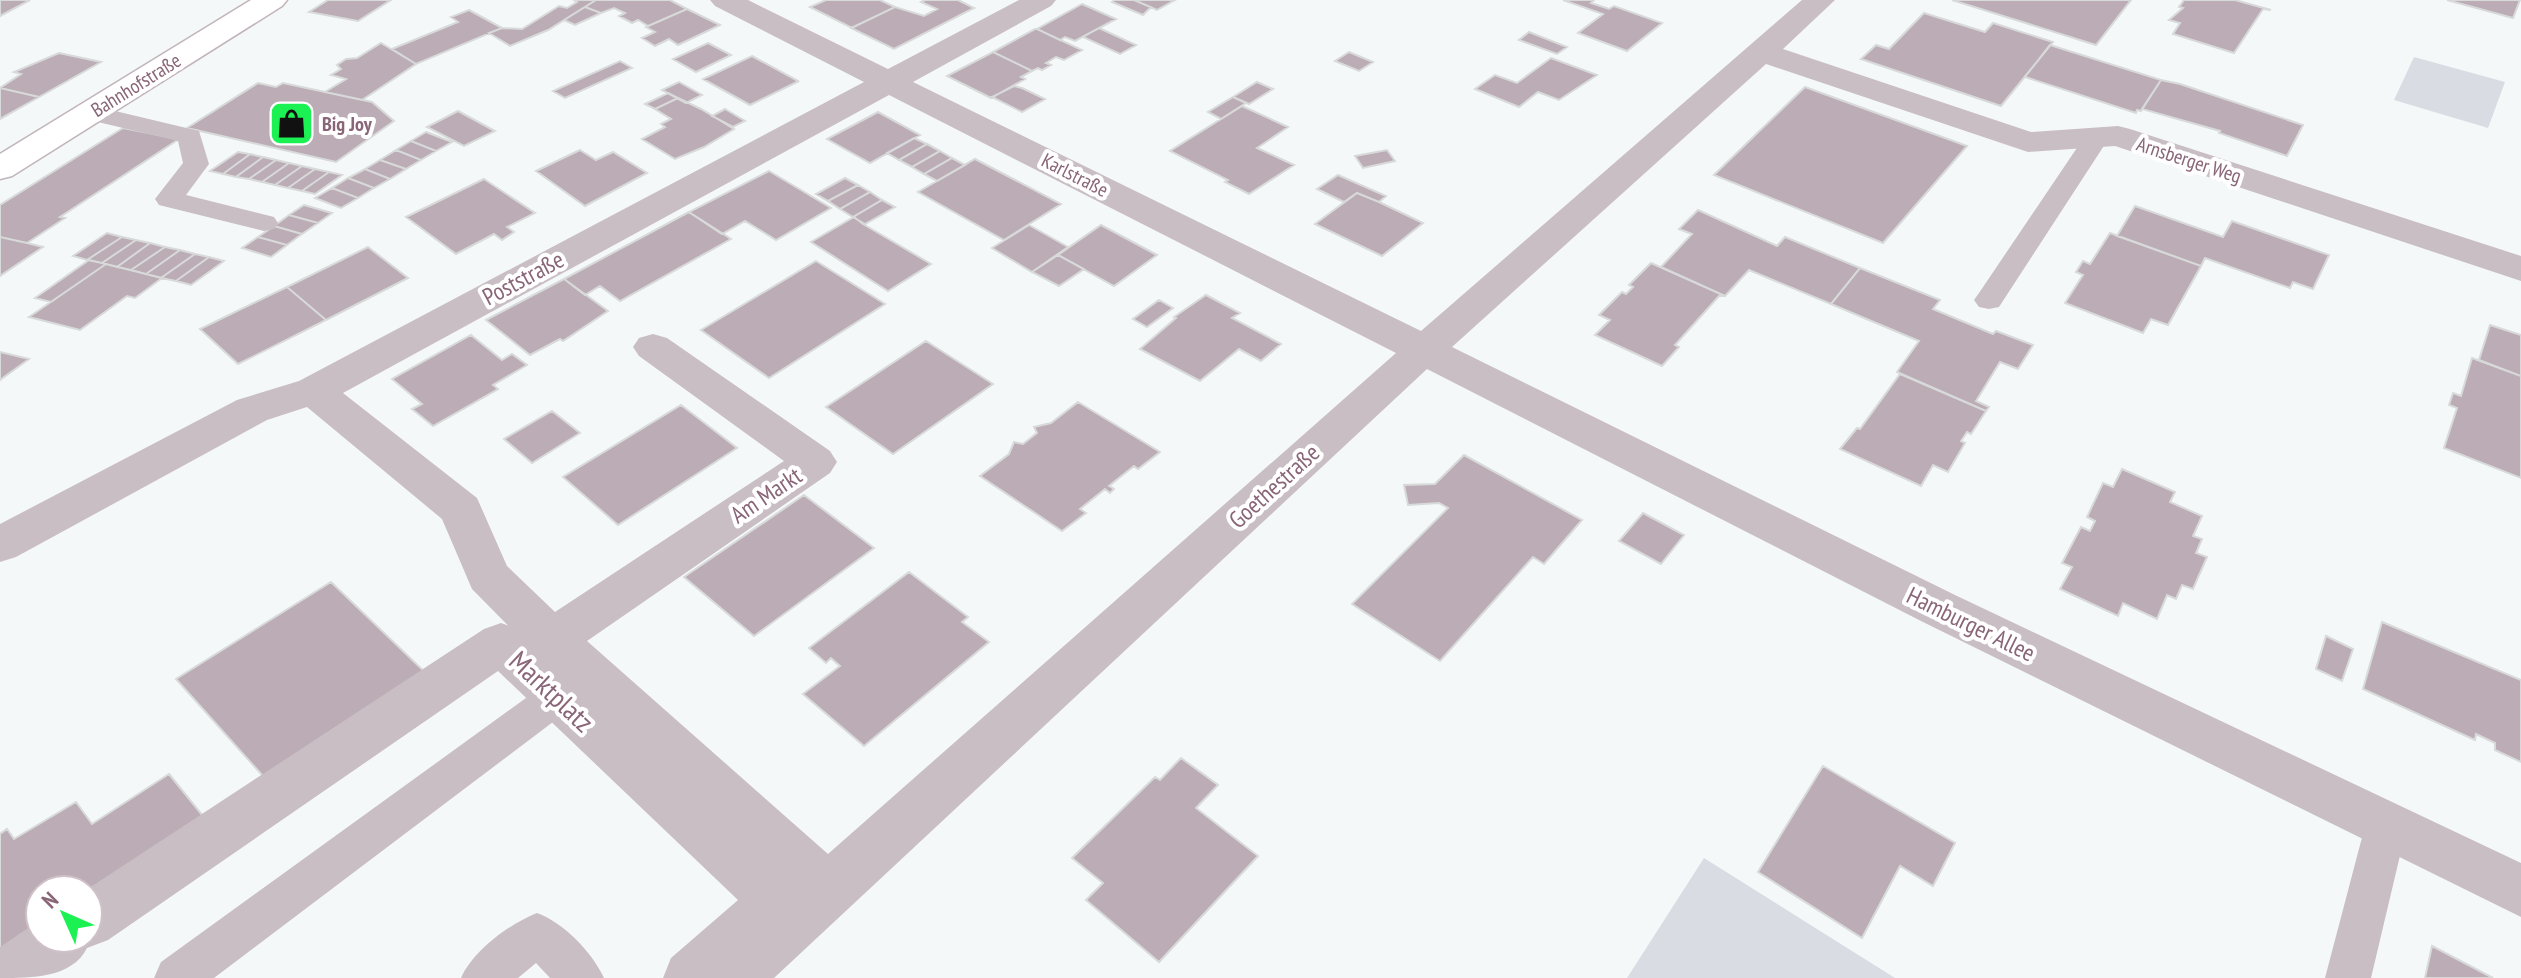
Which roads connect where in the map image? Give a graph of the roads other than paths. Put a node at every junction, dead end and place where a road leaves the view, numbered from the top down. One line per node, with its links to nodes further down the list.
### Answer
1 (272, 0): 7 (main road, Bahnhofstraße)
2 (725, 0): 6 (street, Karlstraße)
3 (1041, 0): 6 (street, Poststraße)
4 (1820, 0): 5 (street, Goethestraße)
5 (1762, 52): 8 (street, Arnsberger Weg); 14 (street, Goethestraße)
6 (887, 80): 14 (street, Karlstraße); 15 (street, Poststraße)
7 (90, 113): 9 (main road, Bahnhofstraße); 10 (lane)
8 (2096, 138): 11 (street, Arnsberger Weg); 12 (lane)
9 (0, 169)
10 (264, 223)
11 (2521, 269)
12 (1989, 300)
13 (653, 347): 17 (street, Am Markt)
14 (1424, 350): 20 (street, Hamburger Allee); 21 (street, Goethestraße)
15 (314, 391): 16 (street, Poststraße); 17 (street)
16 (0, 545)
17 (529, 634): 18 (street, Marktplatz); 19 (lane); 23 (street, Marktplatz)
18 (574, 685): 21 (street); 26 (lane); 29 (street, Marktplatz)
19 (242, 823)
20 (2386, 826): 22 (street, Hamburger Allee); 31 (lane)
21 (827, 889): 30 (street, Goethestraße)
22 (2521, 891)
23 (104, 911)
24 (39, 954): 25 (street)
25 (4, 978)
26 (177, 978)
27 (484, 978): 28 (lane)
28 (581, 978)
29 (692, 978)
30 (732, 978)
31 (2348, 978)

